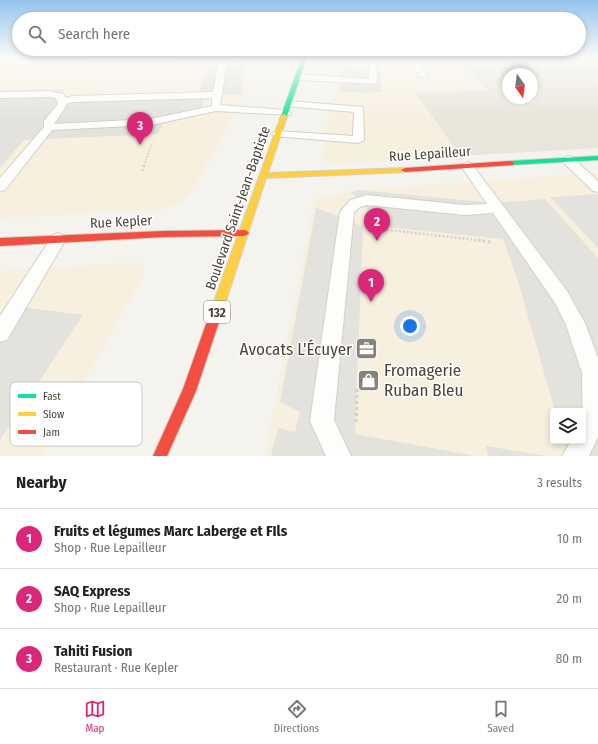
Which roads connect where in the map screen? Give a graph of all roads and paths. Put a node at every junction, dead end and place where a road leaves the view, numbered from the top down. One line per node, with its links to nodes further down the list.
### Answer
1 (221, 78): 6 (lane)
2 (299, 78): 9 (main road, Boulevard Saint-Jean-Baptiste / 132)
3 (318, 78): 4 (lane)
4 (374, 78)
5 (0, 95): 7 (lane)
6 (218, 95): 7 (lane); 8 (lane)
7 (62, 102): 10 (lane)
8 (216, 108): 9 (lane); 10 (lane)
9 (287, 109): 11 (main road, Boulevard Saint-Jean-Baptiste / 132); 11 (lane)
10 (49, 127): 18 (lane)
11 (278, 134): 17 (main road, Boulevard Saint-Jean-Baptiste / 132)
12 (154, 138): 16 (path)
13 (598, 158): 14 (main road, Rue Lepailleur)
14 (568, 160): 15 (main road, Rue Lepailleur); 19 (lane)
15 (467, 166): 17 (main road, Rue Lepailleur); 20 (lane)
16 (142, 171)
17 (263, 176): 22 (main road, Boulevard Saint-Jean-Baptiste / 132)
18 (0, 187)
19 (598, 188)
20 (497, 208): 31 (lane); 32 (lane)
21 (363, 228): 25 (path)
22 (244, 233): 23 (main road, Rue Kepler); 28 (main road, Boulevard Saint-Jean-Baptiste / 132)
23 (58, 239): 24 (main road, Rue Kepler); 26 (lane)
24 (0, 242)
25 (496, 242)
26 (0, 333)
27 (357, 387): 29 (path)
28 (189, 391): 30 (main road, Boulevard Saint-Jean-Baptiste / 132); 30 (main road, Boulevard Saint-Jean-Baptiste / 132)
29 (356, 426)
30 (166, 454)
31 (339, 456)
32 (574, 456)

